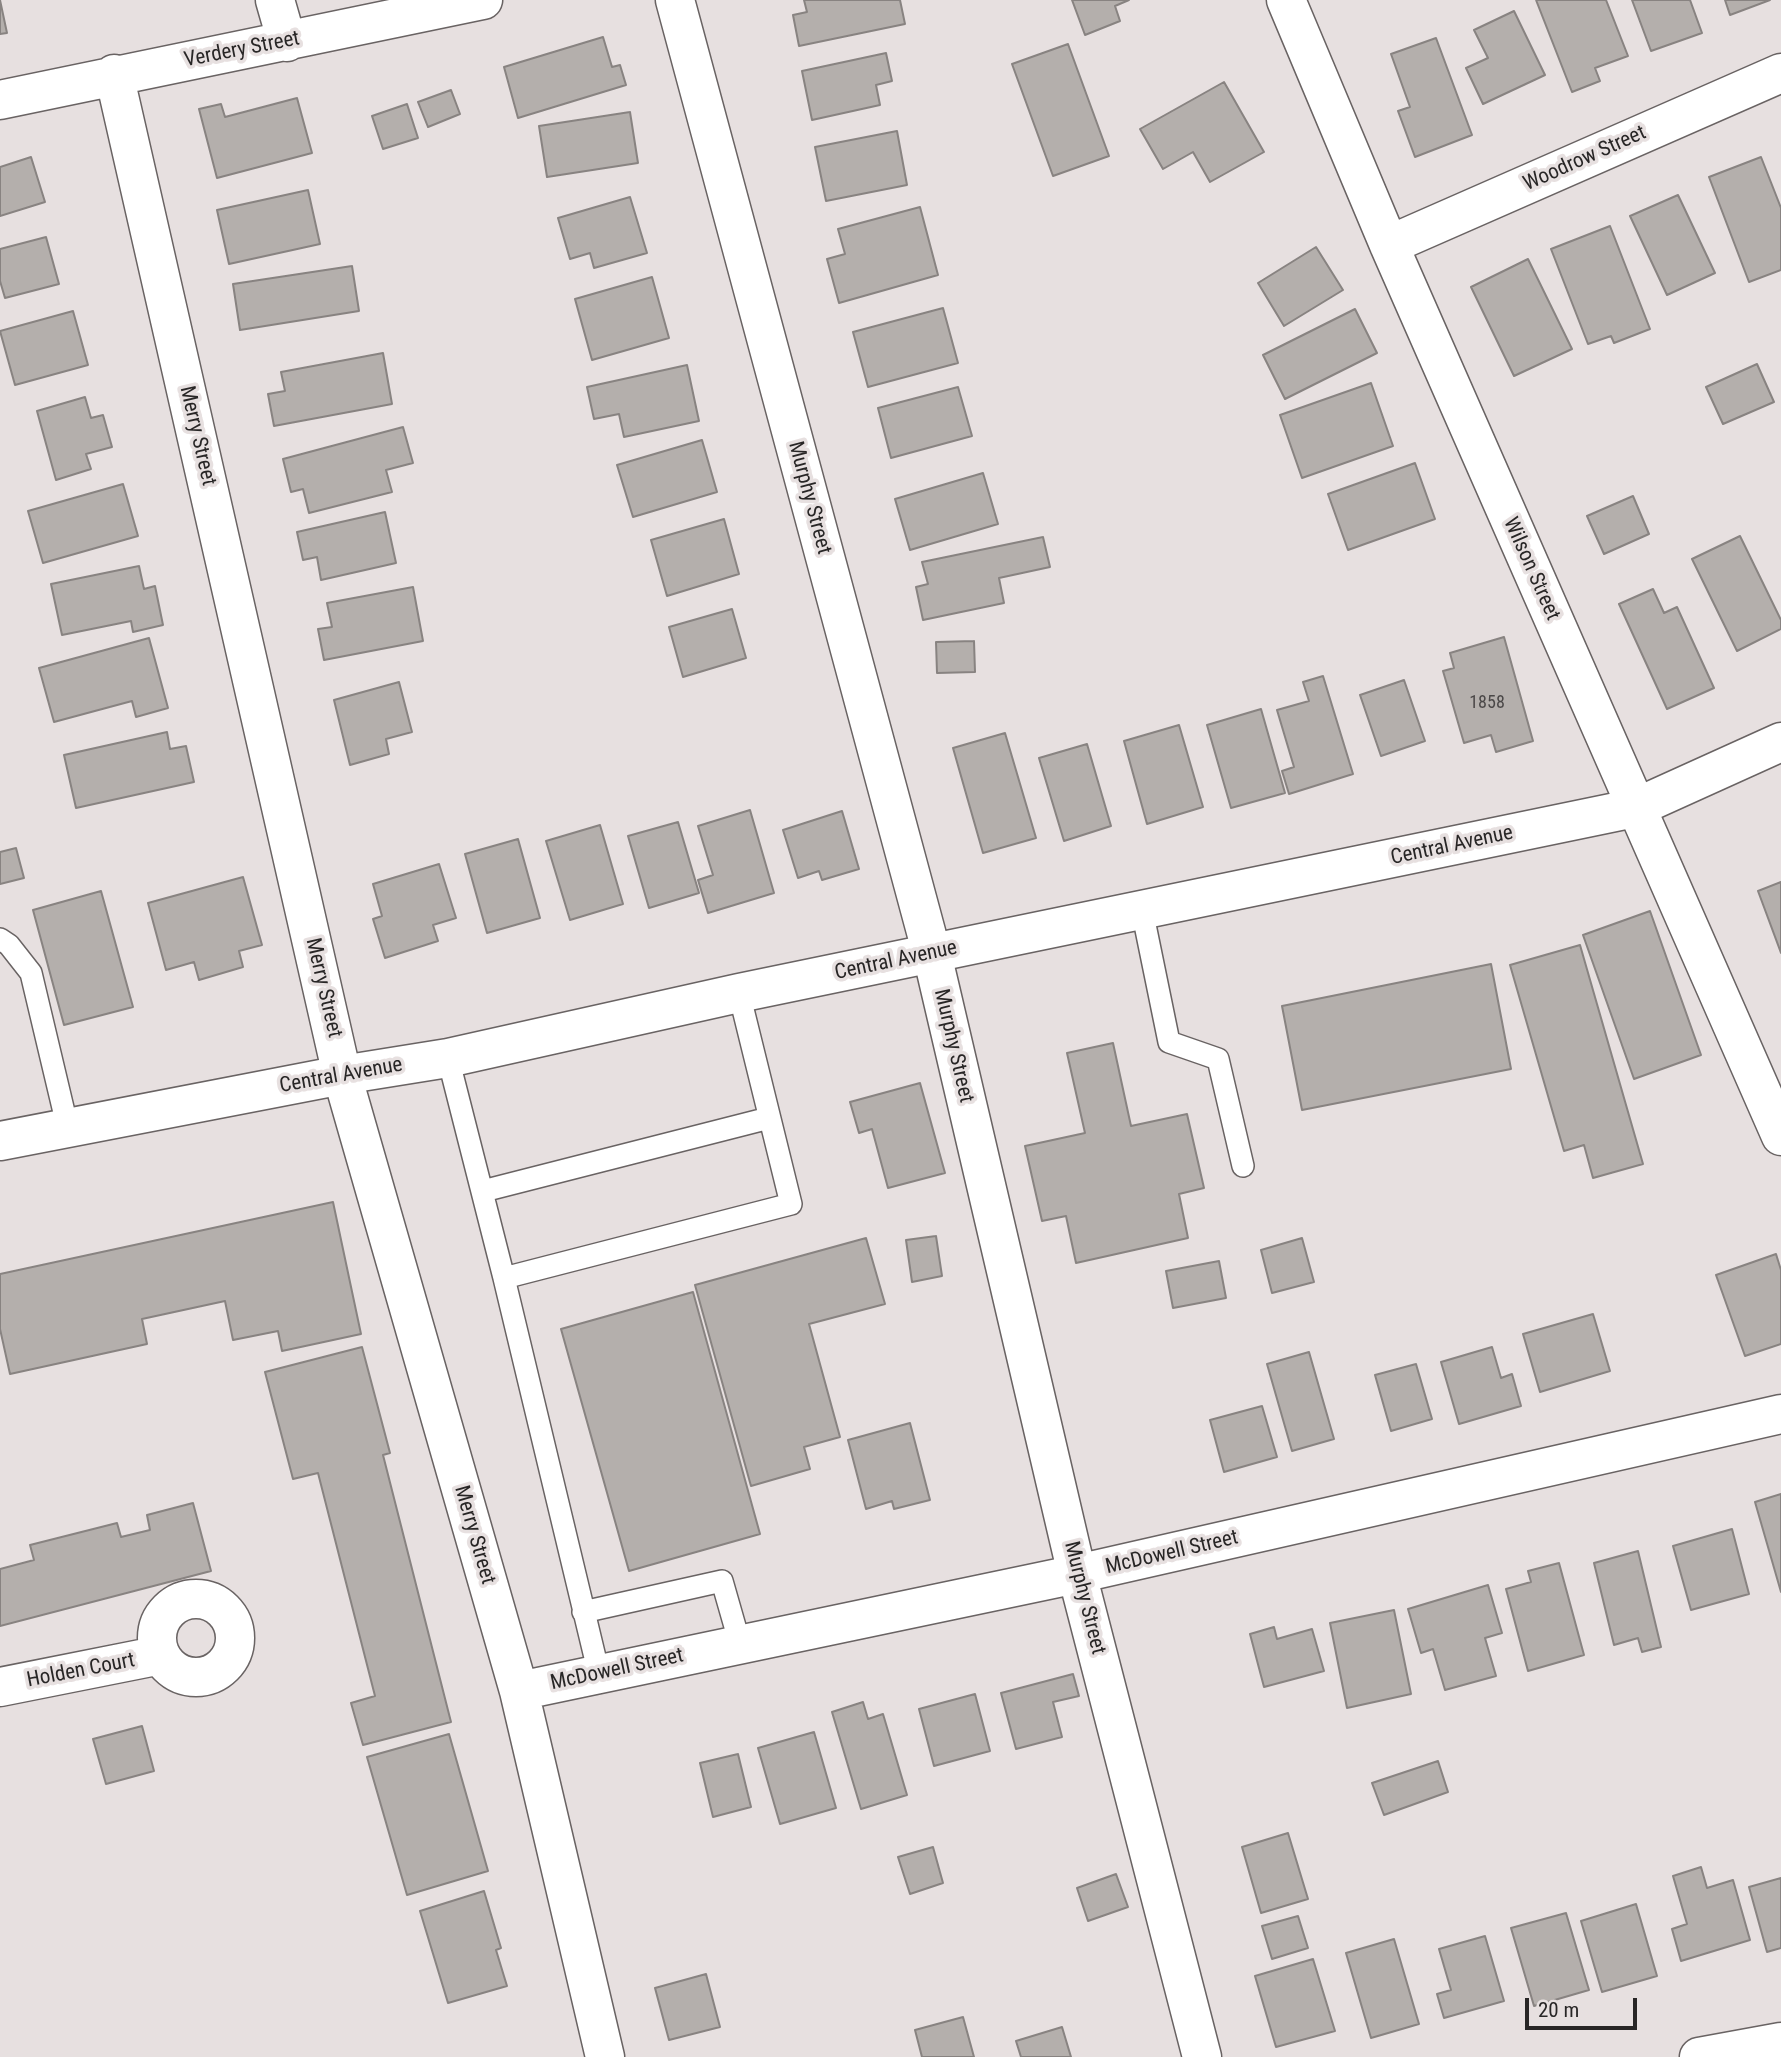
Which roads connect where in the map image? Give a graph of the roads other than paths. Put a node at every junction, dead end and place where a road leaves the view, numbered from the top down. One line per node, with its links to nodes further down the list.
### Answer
1 (275, 0): 5 (street)
2 (483, 0): 5 (street, Verdery Street)
3 (675, 0): 14 (street, Murphy Street)
4 (1286, 0): 9 (street, Wilson Street)
5 (287, 42): 7 (street, Verdery Street)
6 (1781, 73): 9 (street, Woodrow Street)
7 (114, 74): 8 (street, Verdery Street); 17 (street, Merry Street)
8 (0, 100)
9 (1389, 245): 11 (street, Wilson Street)
10 (1781, 742): 11 (street, Central Avenue)
11 (1635, 808): 12 (street, Central Avenue); 20 (street, Wilson Street)
12 (1142, 910): 14 (street, Central Avenue); 22 (lane)
13 (0, 939): 19 (lane)
14 (932, 954): 15 (street, Central Avenue); 26 (street, Murphy Street)
15 (739, 993): 16 (street, Central Avenue); 18 (lane)
16 (448, 1058): 17 (street, Central Avenue); 23 (lane)
17 (342, 1075): 19 (street, Central Avenue); 32 (street, Merry Street)
18 (769, 1118): 23 (lane); 24 (lane)
19 (68, 1129): 21 (street, Central Avenue)
20 (1781, 1136)
21 (0, 1141)
22 (1243, 1166)
23 (483, 1191): 24 (lane)
24 (504, 1278): 27 (lane)
25 (1781, 1414): 26 (street, McDowell Street)
26 (1077, 1574): 28 (street, McDowell Street); 35 (street, Murphy Street)
27 (583, 1612): 28 (lane); 30 (lane)
28 (740, 1644): 30 (street, McDowell Street)
29 (161, 1656): 31 (street, Holden Court)
30 (598, 1674): 32 (street, McDowell Street)
31 (0, 1687)
32 (519, 1691): 34 (street, Merry Street)
33 (1781, 2042): 36 (street)
34 (605, 2057)
35 (1202, 2057)
36 (1699, 2057)

